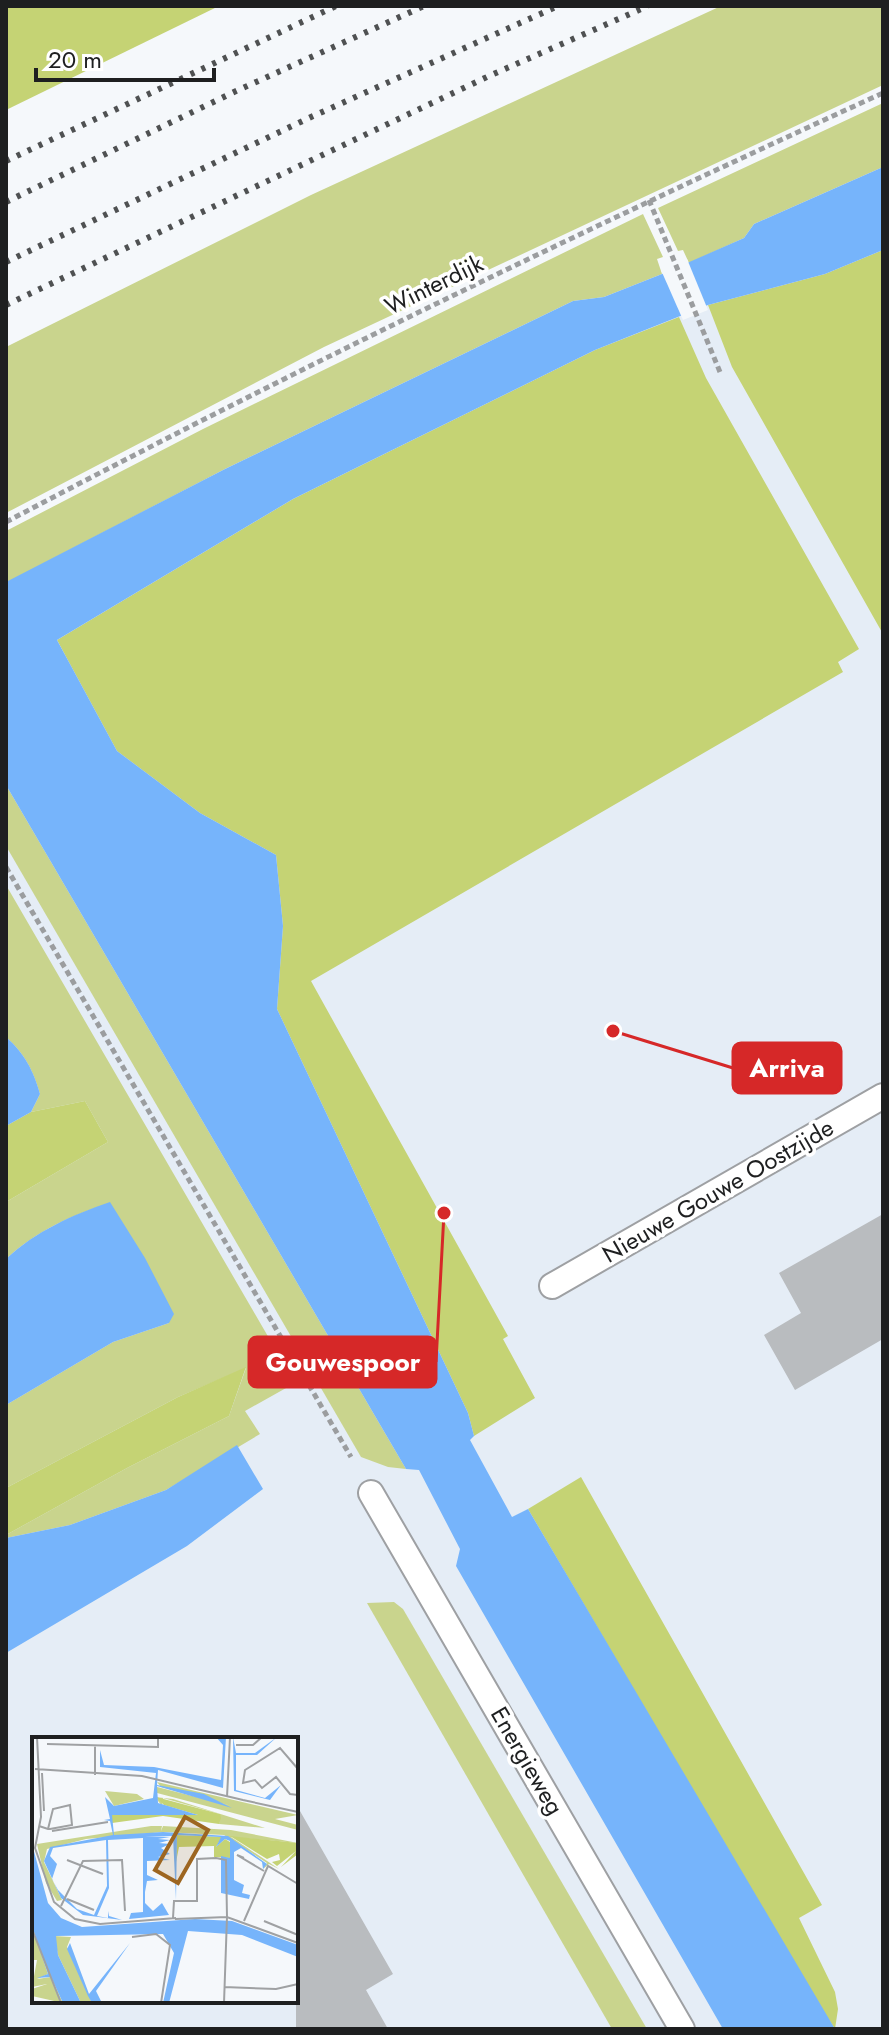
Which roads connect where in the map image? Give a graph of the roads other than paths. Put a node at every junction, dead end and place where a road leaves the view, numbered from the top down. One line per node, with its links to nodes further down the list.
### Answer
1 (883, 1096): 2 (lane, Nieuwe Gouwe Oostzijde)
2 (552, 1286)
3 (371, 1493): 4 (lane, Energieweg)
4 (682, 2029)

